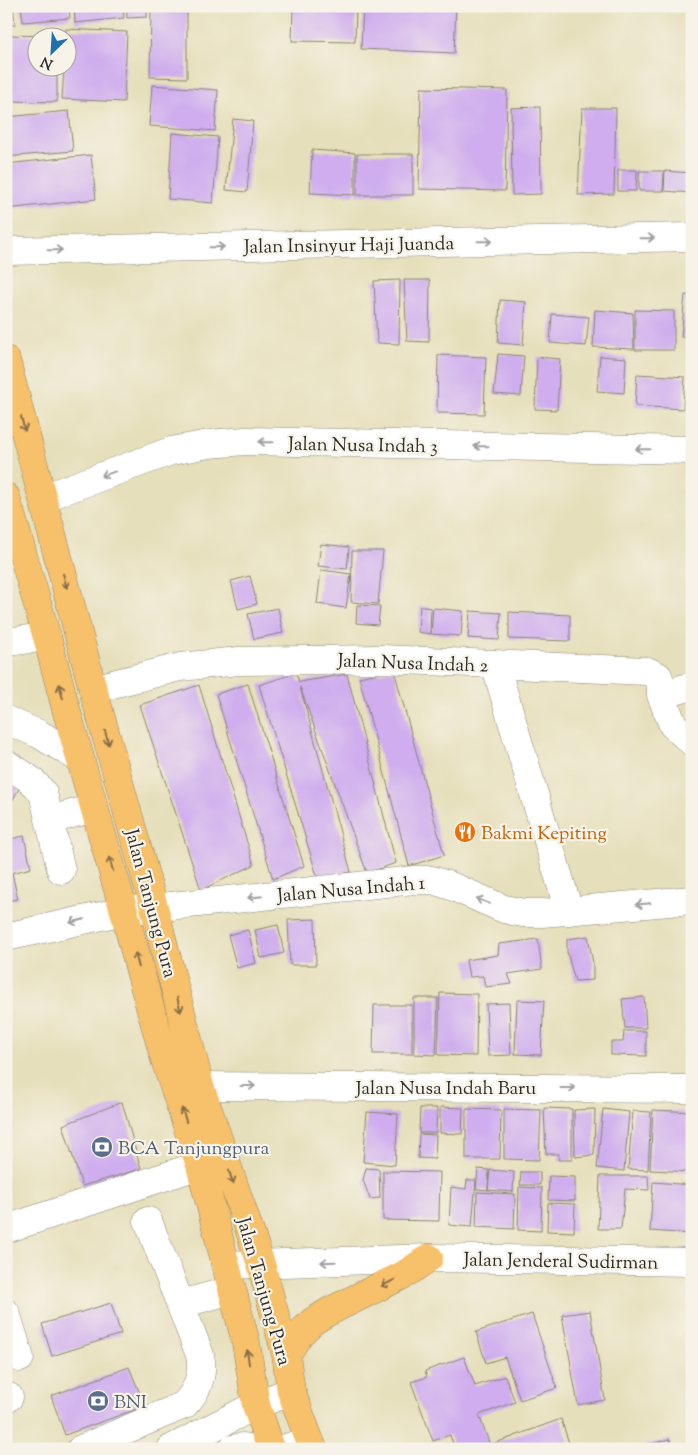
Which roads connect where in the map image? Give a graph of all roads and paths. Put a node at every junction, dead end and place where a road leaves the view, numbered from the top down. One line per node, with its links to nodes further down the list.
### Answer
1 (692, 237): 2 (street, Jalan Insinyur Haji Juanda, one-way to 1)
2 (6, 251)
3 (6, 360): 6 (highway, Jalan Tanjung Pura, one-way to 6)
4 (692, 450): 6 (street, Jalan Nusa Indah 3, one-way to 6)
5 (6, 497): 7 (highway, Jalan Tanjung Pura)
6 (43, 498): 11 (highway, Jalan Tanjung Pura, one-way to 11)
7 (47, 637): 8 (street); 15 (highway, Jalan Tanjung Pura, one-way to 7)
8 (6, 642)
9 (495, 664): 11 (street, Jalan Nusa Indah 2); 12 (street, Jalan Nusa Indah 2); 22 (street)
10 (692, 686): 12 (street)
11 (93, 689): 21 (highway, Jalan Tanjung Pura, one-way to 21)
12 (661, 695): 14 (street, Jalan Nusa Indah 2)
13 (6, 720): 15 (street)
14 (692, 742)
15 (80, 759): 17 (highway, Jalan Tanjung Pura)
16 (6, 764): 18 (street)
17 (94, 808): 18 (street); 23 (highway, Jalan Tanjung Pura, one-way to 17)
18 (50, 820): 19 (street)
19 (61, 870)
20 (692, 900): 22 (street, Jalan Nusa Indah 1, one-way to 22)
21 (154, 907): 22 (street, Jalan Nusa Indah 1, one-way to 21); 23 (street, Jalan Nusa Indah 1); 25 (highway, Jalan Tanjung Pura, one-way to 25)
22 (569, 910)
23 (124, 911): 24 (street, Jalan Nusa Indah 1, one-way to 24); 27 (highway, Jalan Tanjung Pura, one-way to 23)
24 (6, 937)
25 (200, 1086): 26 (street, Jalan Nusa Indah Baru, one-way to 26); 32 (highway, Jalan Tanjung Pura, one-way to 32)
26 (692, 1089)
27 (200, 1165): 29 (street); 33 (highway, Jalan Tanjung Pura)
28 (148, 1221): 34 (street)
29 (6, 1229)
30 (429, 1258): 31 (street, Jalan Jenderal Sudirman); 32 (street, Jalan Jenderal Sudirman, one-way to 32); 36 (highway, one-way to 36)
31 (692, 1262)
32 (261, 1264): 33 (street, Jalan Jenderal Sudirman); 36 (highway, Jalan Tanjung Pura)
33 (229, 1277): 34 (street, Jalan Jenderal Sudirman); 39 (highway, Jalan Tanjung Pura, one-way to 33)
34 (181, 1304): 41 (street)
35 (6, 1313): 37 (street)
36 (286, 1355): 38 (highway, Jalan Tanjung Pura)
37 (20, 1358)
38 (291, 1391): 39 (street); 40 (highway, Jalan Tanjung Pura)
39 (256, 1405): 42 (street); 45 (highway, Jalan Tanjung Pura)
40 (311, 1445): 46 (street)
41 (81, 1449)
42 (171, 1449)
43 (232, 1449): 44 (street)
44 (254, 1449)
45 (271, 1449)
46 (283, 1449)

